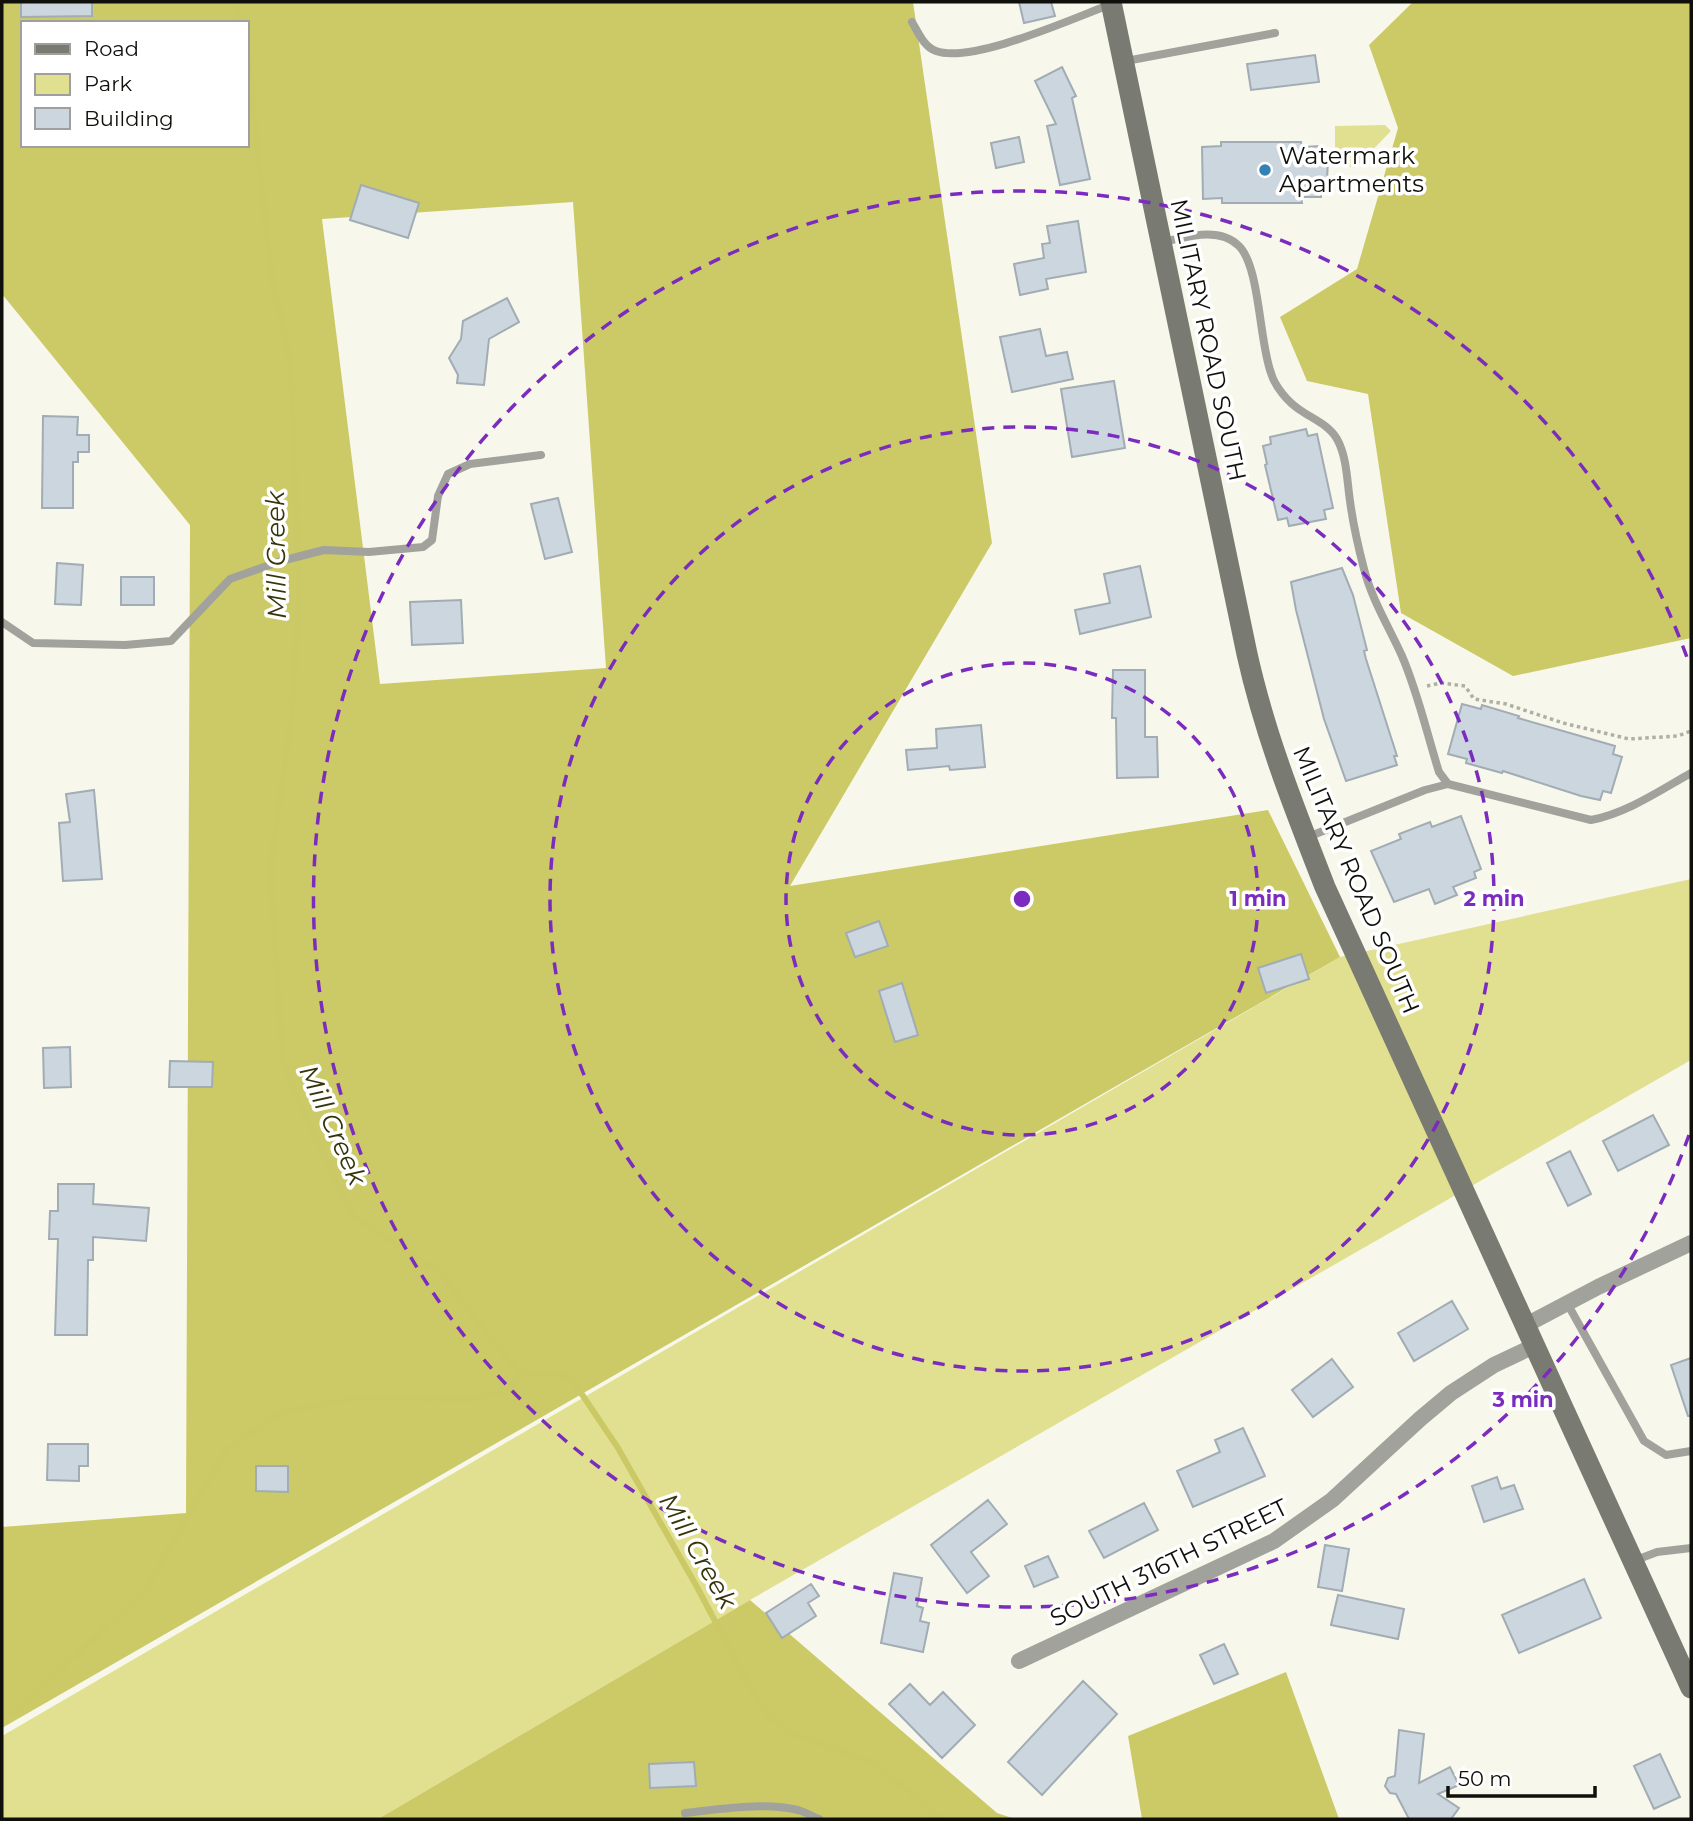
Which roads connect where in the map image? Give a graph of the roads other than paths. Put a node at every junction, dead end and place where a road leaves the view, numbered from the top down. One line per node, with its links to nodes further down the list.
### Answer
1 (1112, 3): 2 (lane); 4 (main road, MILITARY ROAD SOUTH)
2 (912, 22)
3 (1275, 33): 4 (lane)
4 (1124, 61): 5 (main road, MILITARY ROAD SOUTH)
5 (1161, 243): 9 (lane); 10 (main road, MILITARY ROAD SOUTH)
6 (541, 455): 7 (lane)
7 (2, 622)
8 (1691, 773): 9 (lane)
9 (1448, 784): 10 (lane)
10 (1306, 838): 13 (main road, MILITARY ROAD SOUTH)
11 (1691, 1243): 12 (street)
12 (1567, 1303): 13 (street); 15 (lane)
13 (1524, 1326): 14 (main road, MILITARY ROAD SOUTH)
14 (1534, 1346): 17 (main road, MILITARY ROAD SOUTH); 18 (street, SOUTH 316TH STREET)
15 (1691, 1451)
16 (1691, 1548): 17 (lane)
17 (1633, 1561): 19 (main road, MILITARY ROAD SOUTH)
18 (1019, 1661)
19 (1691, 1688)
20 (685, 1813): 21 (lane)
21 (819, 1819)

